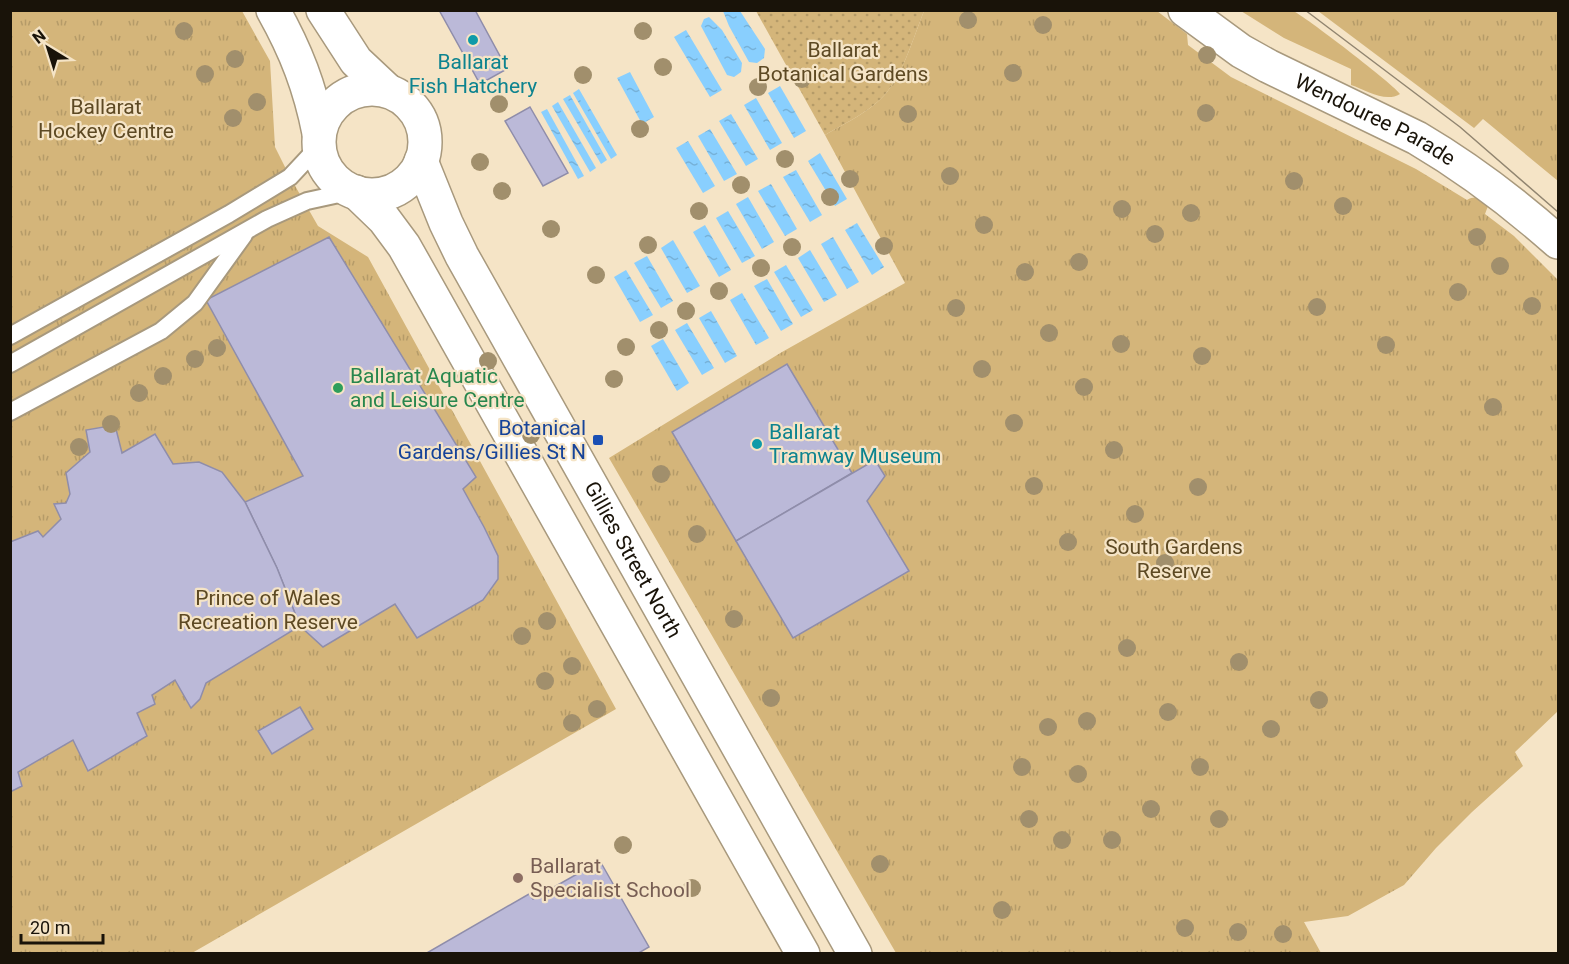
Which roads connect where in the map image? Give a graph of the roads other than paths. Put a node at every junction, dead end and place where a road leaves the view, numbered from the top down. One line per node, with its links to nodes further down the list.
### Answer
1 (273, 10): 5 (main road)
2 (323, 10): 4 (main road)
3 (1185, 10): 9 (main road, Wendouree Parade)
4 (388, 91): 5 (main road); 6 (main road)
5 (319, 139): 7 (main road); 10 (lane)
6 (421, 161): 7 (main road); 13 (main road, Gillies Street North)
7 (354, 192): 8 (lane); 14 (main road)
8 (249, 230): 11 (lane); 12 (lane)
9 (1558, 242)
10 (10, 336)
11 (10, 364)
12 (10, 412)
13 (699, 678): 14 (main road); 16 (main road, Gillies Street North)
14 (684, 741): 15 (main road)
15 (803, 954)
16 (855, 954)

